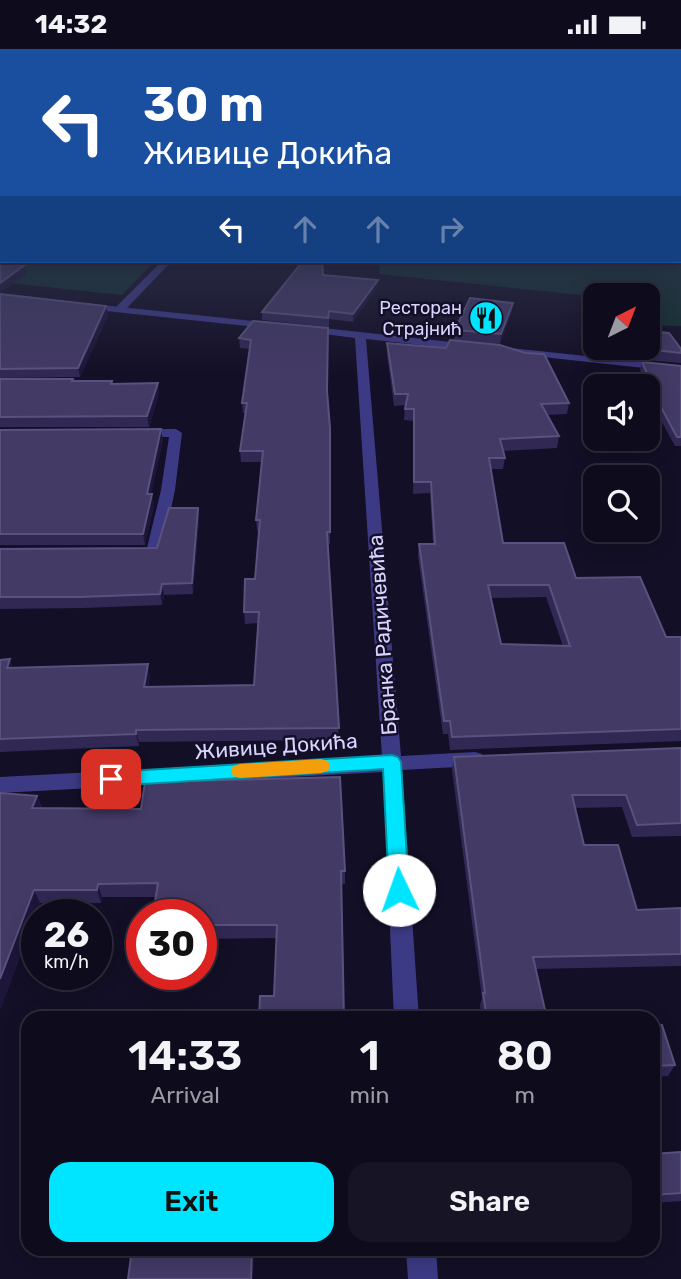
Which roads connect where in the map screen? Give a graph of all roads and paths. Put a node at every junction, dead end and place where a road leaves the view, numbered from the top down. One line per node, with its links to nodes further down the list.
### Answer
1 (165, 263): 3 (street)
2 (65, 305): 3 (street)
3 (120, 309): 4 (street)
4 (280, 327)
5 (293, 328): 6 (street)
6 (360, 335): 7 (street); 13 (street, Бранка Радичевића)
7 (480, 348)
8 (494, 349): 9 (street)
9 (681, 369)
10 (122, 433): 11 (street)
11 (126, 553)
12 (488, 758): 13 (street, Живице Докића)
13 (392, 762): 14 (street, Живице Докића); 15 (street, Бранка Радичевића)
14 (0, 785)
15 (407, 1011)
16 (421, 1256): 17 (street)
17 (423, 1279)

